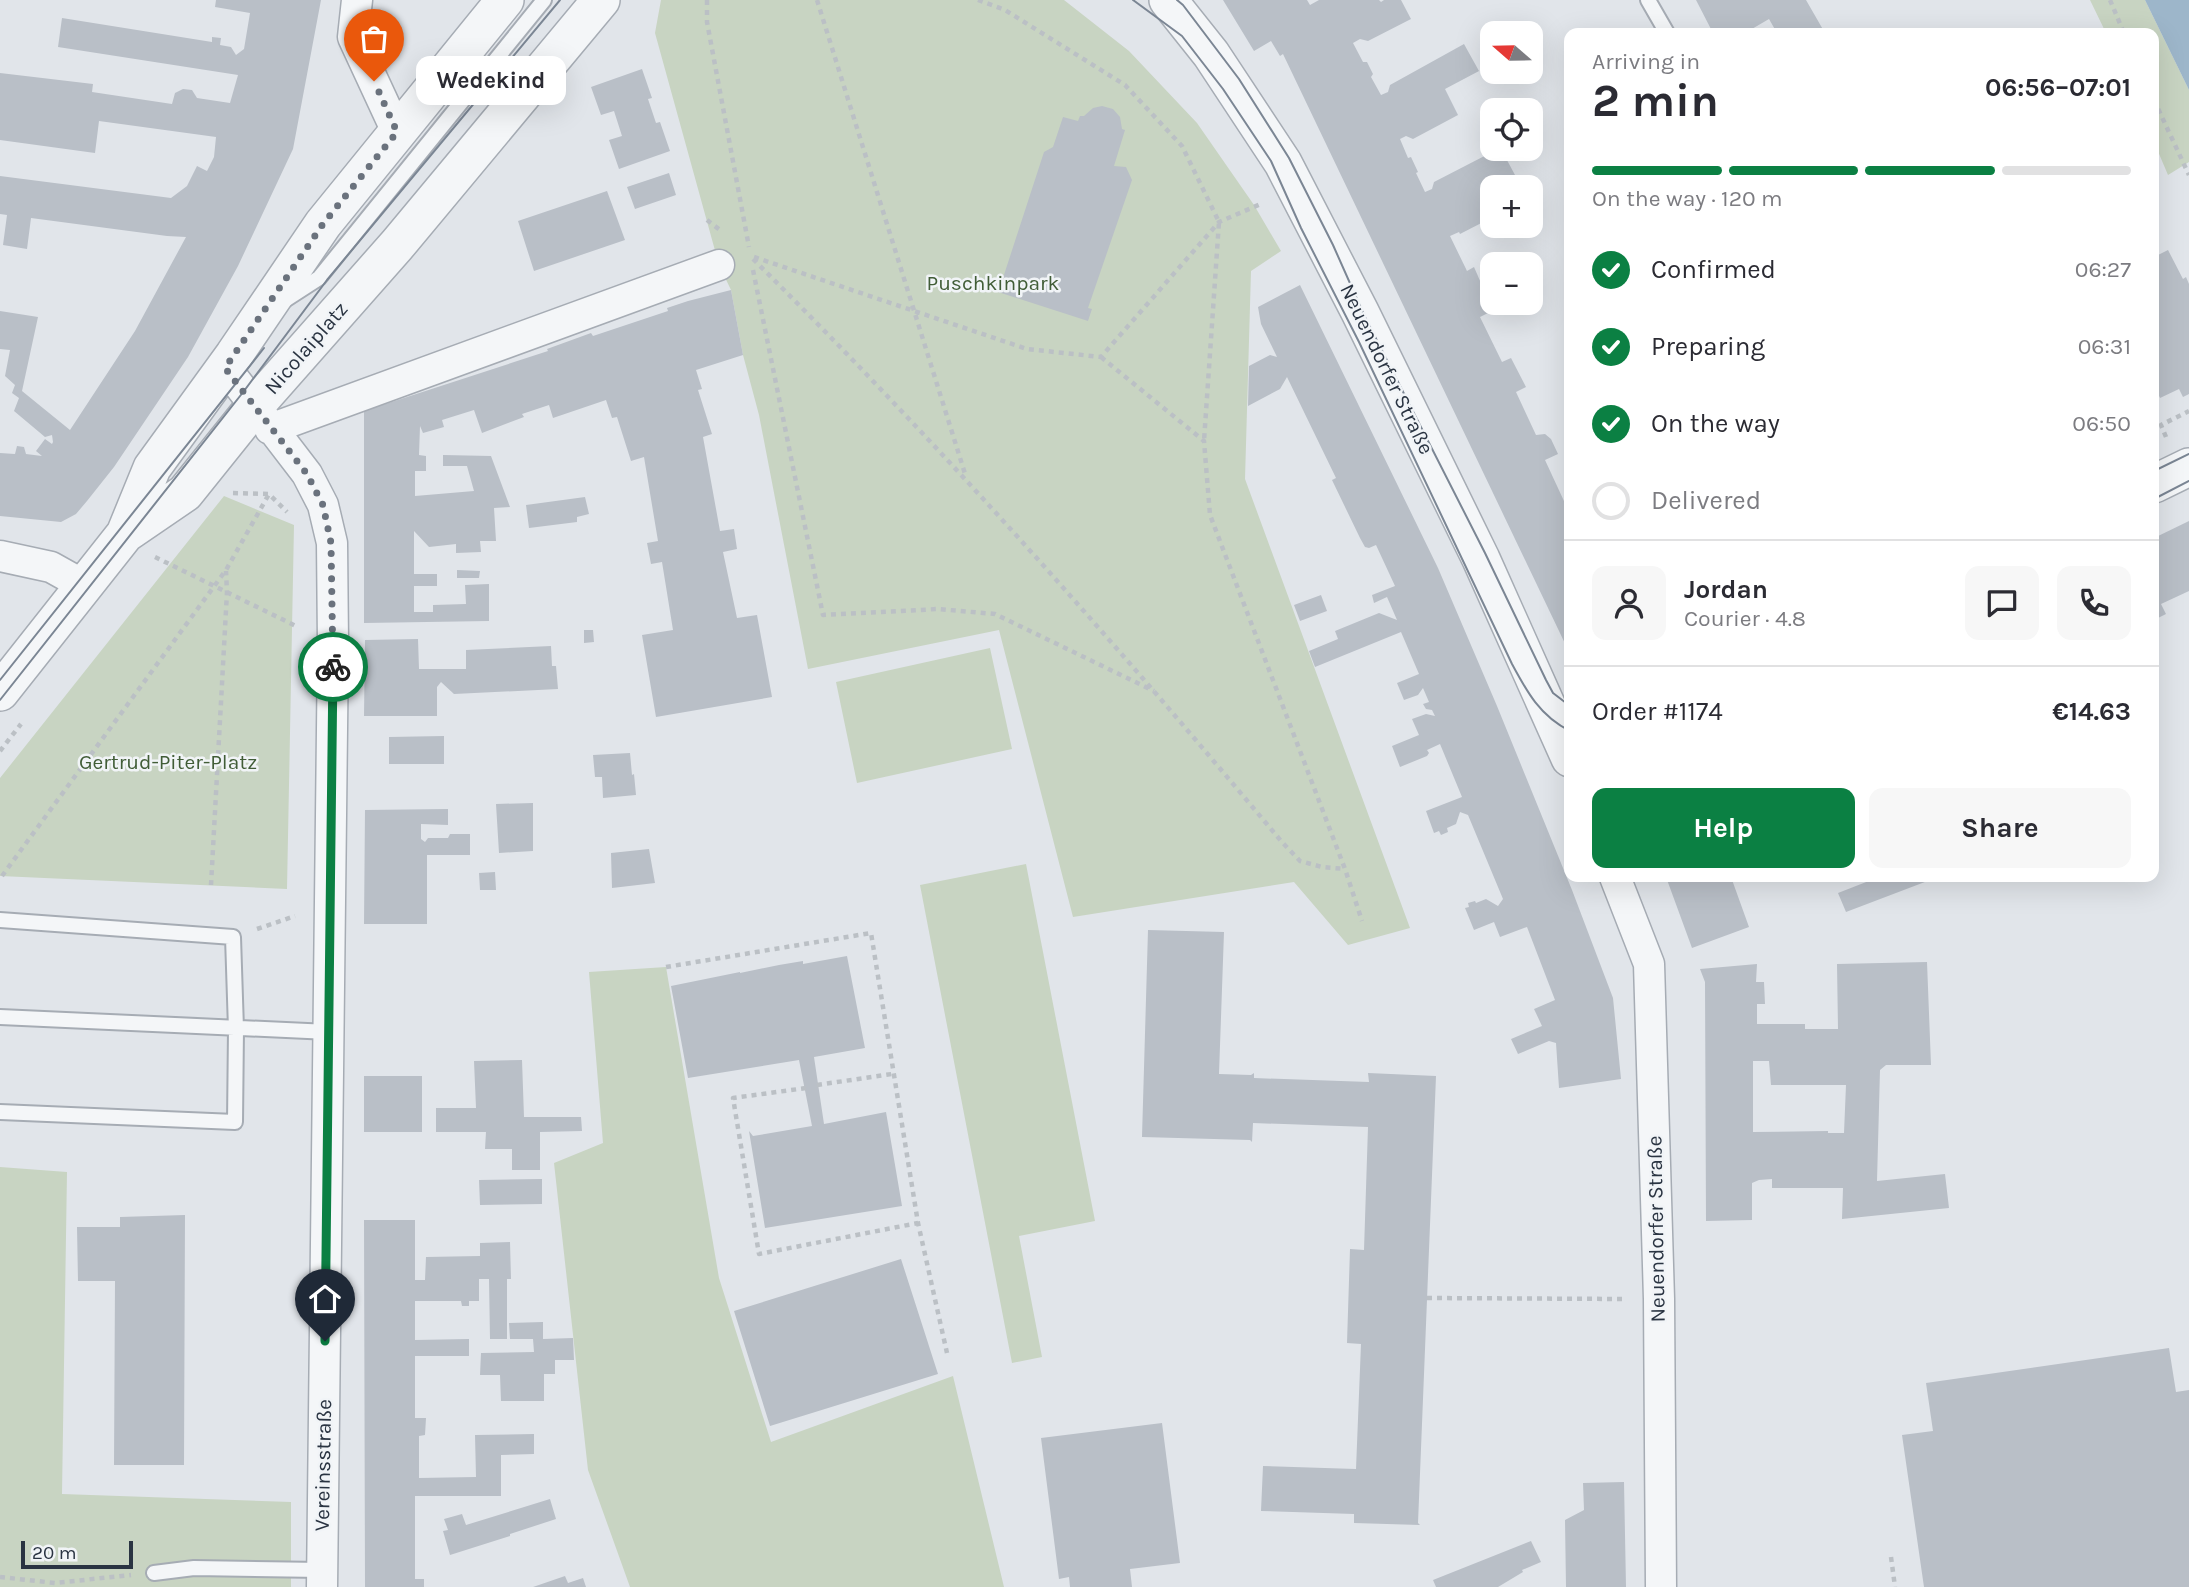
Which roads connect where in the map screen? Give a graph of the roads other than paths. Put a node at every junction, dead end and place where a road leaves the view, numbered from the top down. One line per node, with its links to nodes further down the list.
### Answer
1 (357, 0): 8 (street)
2 (505, 0): 8 (street)
3 (544, 0): 10 (lane)
4 (601, 0): 12 (street, Nicolaiplatz)
5 (1168, 0): 19 (street, Neuendorfer Straße)
6 (1648, 0): 7 (lane)
7 (1664, 28)
8 (397, 132): 10 (street)
9 (731, 257): 12 (street, Nicolaiplatz)
10 (261, 316): 11 (street)
11 (225, 368): 12 (street, Vereinsstraße); 15 (street)
12 (262, 418): 15 (street, Nicolaiplatz); 24 (street, Vereinsstraße)
13 (2189, 467): 14 (street)
14 (2159, 482)
15 (125, 534): 17 (street)
16 (0, 556): 17 (street)
17 (85, 586): 18 (street)
18 (0, 692)
19 (1564, 745)
20 (1617, 882): 28 (street, Neuendorfer Straße)
21 (0, 920): 23 (lane)
22 (0, 1017): 23 (lane)
23 (236, 1029): 24 (lane); 25 (lane)
24 (329, 1032): 27 (street, Vereinsstraße)
25 (0, 1112)
26 (153, 1573): 27 (lane)
27 (322, 1578)
28 (1661, 1587)

